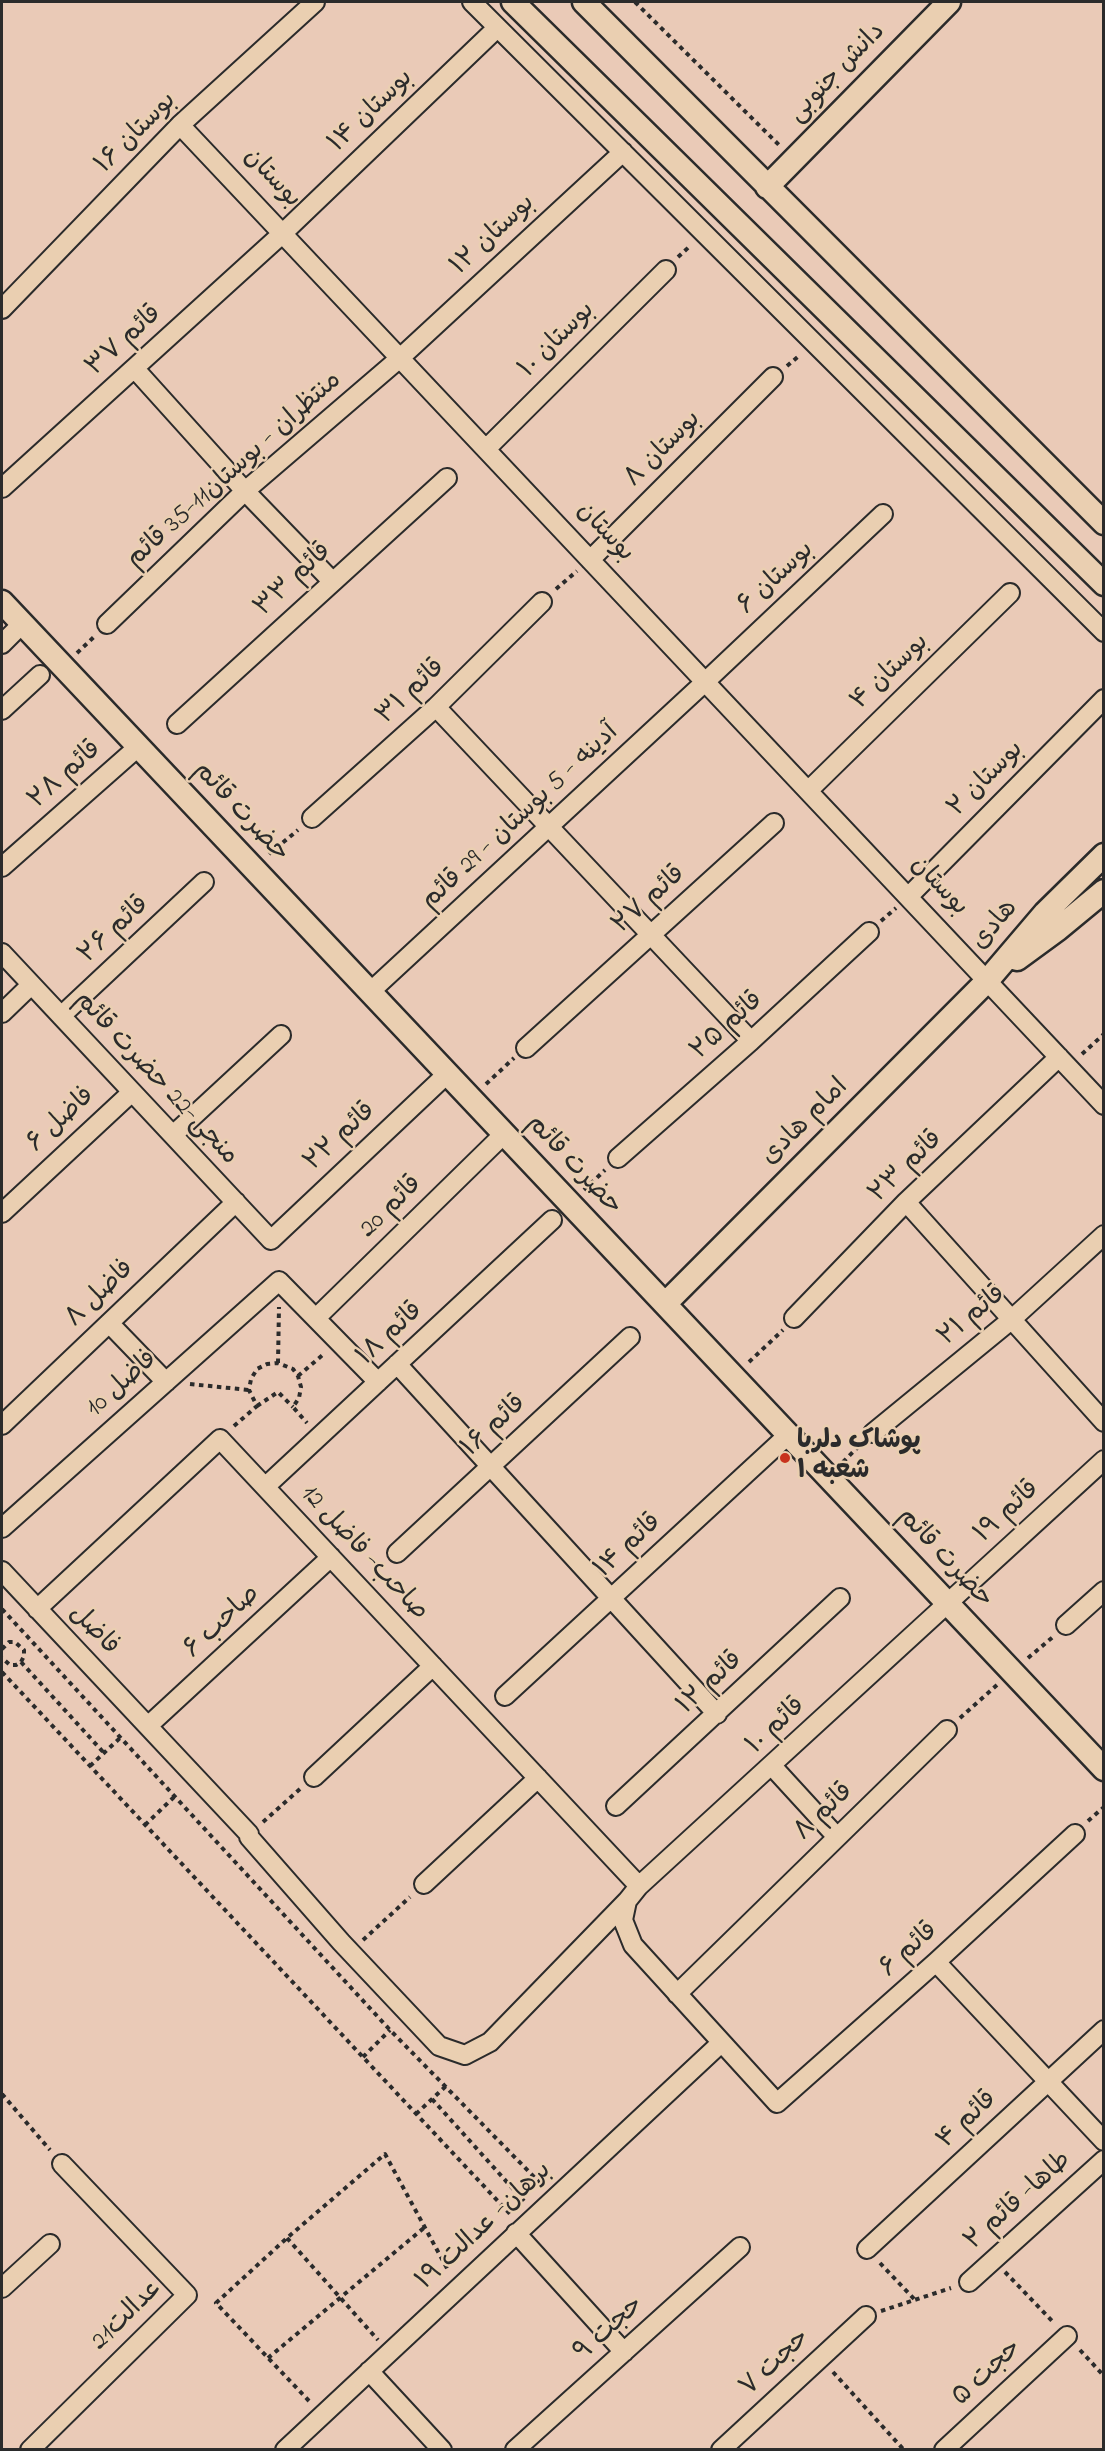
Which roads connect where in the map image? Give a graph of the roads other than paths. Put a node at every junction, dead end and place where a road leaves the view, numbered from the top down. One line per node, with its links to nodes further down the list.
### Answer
1 (315, 2): 7 (street, بوستان ۱۶)
2 (472, 2): 6 (street)
3 (513, 2): 24 (street)
4 (584, 2): 9 (street)
5 (949, 2): 9 (street, دانش جنوبی)
6 (497, 28): 8 (street); 10 (street, بوستان ۱۴)
7 (180, 125): 10 (street, بوستان); 12 (street, بوستان ۱۶)
8 (623, 152): 13 (street, بوستان ۱۲); 30 (street)
9 (767, 187): 21 (street)
10 (283, 233): 13 (street, بوستان); 14 (street, قائم ۳۷)
11 (666, 270): 16 (street, بوستان ۱۰)
12 (2, 309)
13 (400, 358): 16 (street, بوستان); 19 (street, منتظران - بوستان11-35 قائم)
14 (135, 369): 18 (street, قائم ۳۷); 19 (street)
15 (773, 377): 22 (street, بوستان ۸)
16 (486, 448): 22 (street, بوستان)
17 (447, 478): 23 (street, قائم ۳۳)
18 (2, 488)
19 (245, 492): 23 (street); 29 (street, منتظران - بوستان11-35 قائم)
20 (883, 514): 33 (street, بوستان ۶)
21 (1104, 523)
22 (590, 560): 33 (street, بوستان)
23 (332, 581): 37 (street, قائم ۳۳)
24 (1104, 584)
25 (1010, 592): 39 (street, بوستان ۴)
26 (2, 602): 28 (street, حضرت قائم)
27 (542, 602): 35 (street, قائم ۳۱)
28 (22, 624): 31 (street); 38 (street, حضرت قائم)
29 (107, 624)
30 (1104, 632)
31 (2, 644)
32 (40, 675): 36 (street)
33 (705, 682): 39 (street, بوستان); 42 (street, آدینه - 5 بوستان - 29 قائم)
34 (1104, 699): 47 (street, بوستان ۲)
35 (436, 707): 40 (street, قائم ۳۱); 42 (street)
36 (2, 710)
37 (177, 724)
38 (138, 747): 44 (street, قائم ۲۸); 53 (street, حضرت قائم)
39 (808, 790): 47 (street, بوستان)
40 (312, 818)
41 (774, 823): 49 (street, قائم ۲۷)
42 (549, 826): 49 (street); 53 (street, آدینه - 5 بوستان - 29 قائم)
43 (1104, 855): 51 (street, هادی)
44 (2, 867)
45 (204, 882): 55 (street, قائم ۲۶)
46 (1104, 891): 51 (street, هادی)
47 (908, 897): 51 (street, بوستان)
48 (869, 932): 57 (street, قائم ۲۵)
49 (651, 934): 57 (street); 58 (street, قائم ۲۷)
50 (2, 953): 52 (street, منجی-22 حضرت قائم)
51 (987, 981): 59 (street, بوستان); 72 (street, امام هادی)
52 (31, 985): 54 (street); 55 (street, منجی-22 حضرت قائم)
53 (370, 992): 60 (street, حضرت قائم)
54 (2, 1013)
55 (61, 1016): 61 (street, منجی-22 حضرت قائم)
56 (281, 1035): 64 (street)
57 (751, 1041): 65 (street, قائم ۲۵)
58 (526, 1048)
59 (1063, 1062): 62 (street, بوستان); 67 (street, قائم ۲۳)
60 (447, 1074): 63 (street, حضرت قائم); 71 (street, قائم ۲۲)
61 (132, 1092): 64 (street, منجی-22 حضرت قائم); 68 (street, فاضل ۶)
62 (1104, 1105)
63 (504, 1134): 72 (street, حضرت قائم); 73 (street, قائم 20)
64 (172, 1135): 66 (street, منجی-22 حضرت قائم)
65 (618, 1158)
66 (236, 1202): 71 (street, منجی-22 حضرت قائم); 76 (street, فاضل ۸)
67 (906, 1202): 74 (street, قائم ۲۳); 75 (street)
68 (2, 1213)
69 (552, 1220): 78 (street, قائم ۱۸)
70 (1104, 1235): 75 (street, قائم ۲۱)
71 (271, 1240)
72 (665, 1304): 84 (street, حضرت قائم)
73 (316, 1318): 79 (street, فاضل 10); 80 (street)
74 (794, 1318)
75 (1011, 1320): 81 (street); 83 (street, قائم ۲۱)
76 (109, 1323): 79 (street); 82 (street, فاضل ۸)
77 (630, 1336): 86 (street, قائم ۱۶)
78 (398, 1364): 80 (street, قائم ۱۸); 86 (street)
79 (166, 1382): 88 (street, فاضل 10)
80 (378, 1382): 87 (street, قائم ۱۸)
81 (1104, 1422)
82 (2, 1425)
83 (873, 1433)
84 (788, 1435): 93 (street, قائم ۱۴); 95 (street, حضرت قائم)
85 (1104, 1460): 95 (street, قائم ۱۹)
86 (491, 1465): 89 (street, قائم ۱۶); 93 (street)
87 (265, 1487): 90 (street, صاحب- فاضل 12); 96 (street, صاحب- فاضل 12)
88 (2, 1528)
89 (397, 1553)
90 (331, 1557): 98 (street, صاحب- فاضل 12); 101 (street, صاحب ۶)
91 (2, 1571): 96 (street, فاضل)
92 (1104, 1591): 97 (street)
93 (612, 1598): 99 (street, قائم ۱۴); 100 (street)
94 (840, 1598): 100 (street, قائم ۱۲)
95 (948, 1604): 103 (street, قائم ۱۰); 104 (street, حضرت قائم)
96 (37, 1609): 101 (street, فاضل)
97 (1066, 1625)
98 (433, 1666): 105 (street); 106 (street, صاحب- فاضل 12)
99 (505, 1696)
100 (717, 1714): 107 (street, قائم ۱۲)
101 (149, 1725): 113 (street, فاضل)
102 (947, 1730): 109 (street, قائم ۸)
103 (772, 1766): 109 (street); 111 (street, قائم ۱۰)
104 (1104, 1769)
105 (314, 1777)
106 (538, 1778): 110 (street); 111 (street, صاحب- فاضل 12)
107 (616, 1806)
108 (1075, 1834): 114 (street, قائم ۶)
109 (837, 1837): 115 (street, قائم ۸)
110 (424, 1884)
111 (639, 1886): 112 (street, قائم ۱۰)
112 (627, 1901): 113 (street, قائم ۱۰); 115 (street)
113 (351, 1951)
114 (936, 1962): 117 (street, قائم ۶); 118 (street)
115 (677, 1994): 117 (street)
116 (1104, 2030): 118 (street, قائم ۴)
117 (721, 2043): 122 (street, برهان- عدالت ۱۹)
118 (1048, 2081): 119 (street); 125 (street, قائم ۴)
119 (1104, 2141)
120 (1104, 2160): 126 (street, طاها- قائم ۲)
121 (62, 2164): 132 (street, 21عدالت)
122 (519, 2230): 130 (street); 131 (street, برهان- عدالت ۱۹)
123 (50, 2244): 127 (street)
124 (740, 2247): 130 (street, حجت ۹)
125 (867, 2249)
126 (969, 2282)
127 (2, 2288)
128 (866, 2316): 136 (street, حجت ۷)
129 (1067, 2336): 137 (street, حجت ۵)
130 (624, 2352): 135 (street, حجت ۹)
131 (369, 2371): 133 (street, برهان- عدالت ۱۹); 134 (street)
132 (30, 2450)
133 (285, 2450)
134 (442, 2450)
135 (515, 2450)
136 (721, 2450)
137 (945, 2450)

